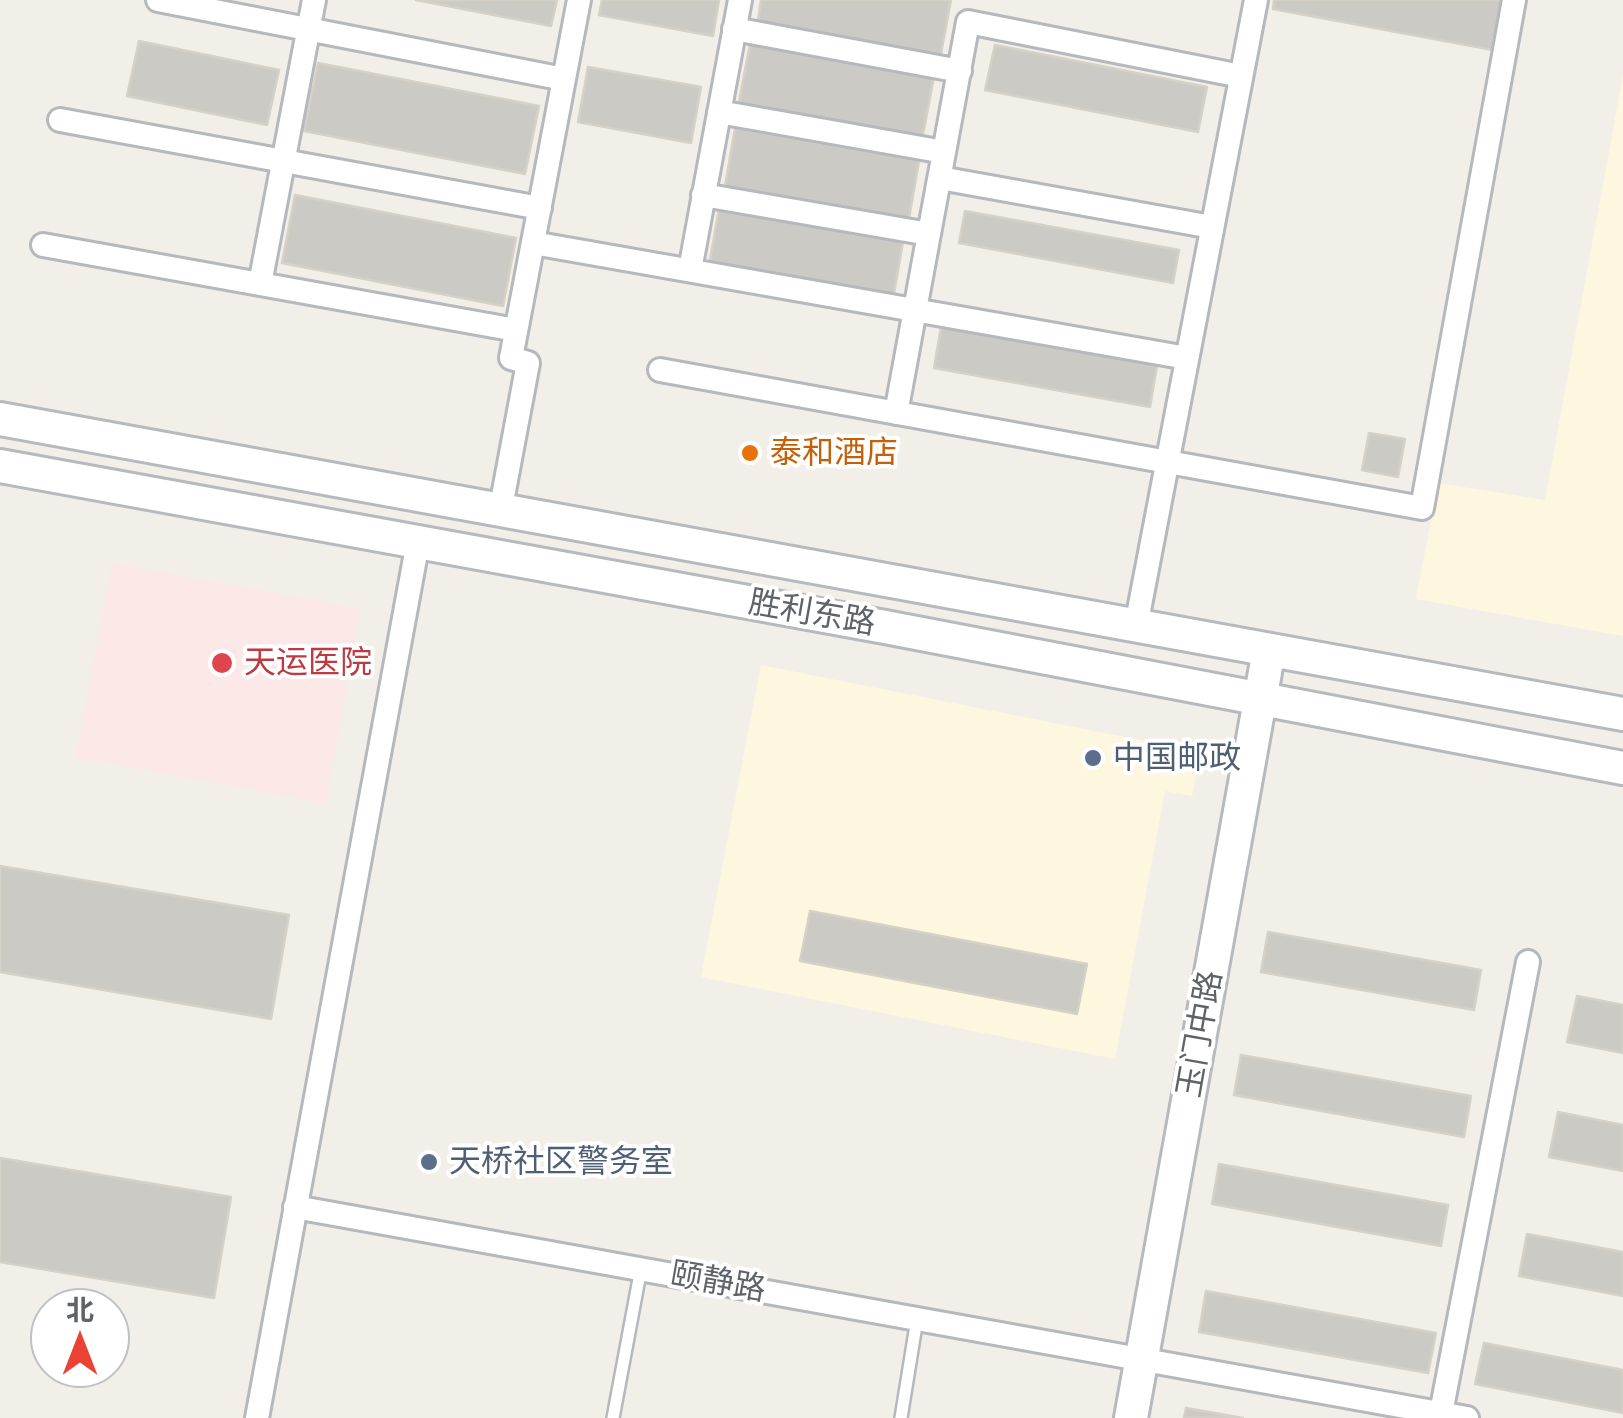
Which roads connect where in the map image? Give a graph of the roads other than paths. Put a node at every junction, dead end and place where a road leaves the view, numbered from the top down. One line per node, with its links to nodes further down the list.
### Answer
1 (158, 0): 8 (street)
2 (314, 0): 8 (street)
3 (579, 0): 11 (street)
4 (740, 0): 7 (street)
5 (1256, 0): 10 (street)
6 (1514, 0): 31 (street)
7 (734, 29): 9 (street); 12 (street)
8 (308, 31): 11 (street); 15 (street)
9 (960, 71): 10 (street); 14 (street)
10 (1241, 76): 19 (street)
11 (564, 79): 18 (street)
12 (719, 112): 14 (street); 17 (street)
13 (60, 120): 15 (street)
14 (944, 152): 16 (street)
15 (282, 161): 18 (street); 24 (street)
16 (940, 178): 19 (street); 20 (street)
17 (704, 195): 20 (street); 23 (street)
18 (540, 208): 21 (street)
19 (1212, 228): 27 (street)
20 (929, 234): 25 (street)
21 (533, 242): 23 (street); 26 (street)
22 (43, 246): 24 (street)
23 (690, 270): 25 (street)
24 (260, 284): 26 (street)
25 (915, 310): 27 (street); 29 (street)
26 (516, 330): 33 (street)
27 (1187, 358): 31 (street)
28 (660, 370): 29 (street)
29 (896, 413): 31 (street)
30 (0, 418): 33 (main road, 胜利东路)
31 (1167, 462): 35 (street)
32 (0, 466): 34 (main road, 胜利东路)
33 (501, 508): 35 (main road, 胜利东路)
34 (418, 542): 37 (main road, 胜利东路); 41 (street)
35 (1136, 626): 36 (main road, 胜利东路)
36 (1270, 650): 37 (main road, 玉门中路); 38 (main road, 胜利东路)
37 (1262, 699): 39 (main road, 胜利东路); 44 (main road, 玉门中路)
38 (1623, 714)
39 (1623, 768)
40 (1528, 962): 45 (street)
41 (295, 1207): 42 (street, 颐静路); 46 (street)
42 (641, 1268): 43 (street, 颐静路); 47 (lane)
43 (918, 1318): 44 (street, 颐静路); 48 (lane)
44 (1141, 1359): 45 (street, 颐静路); 49 (main road, 玉门中路)
45 (1441, 1416): 50 (street, 颐静路)
46 (256, 1418)
47 (613, 1418)
48 (900, 1418)
49 (1130, 1418)
50 (1467, 1418)

